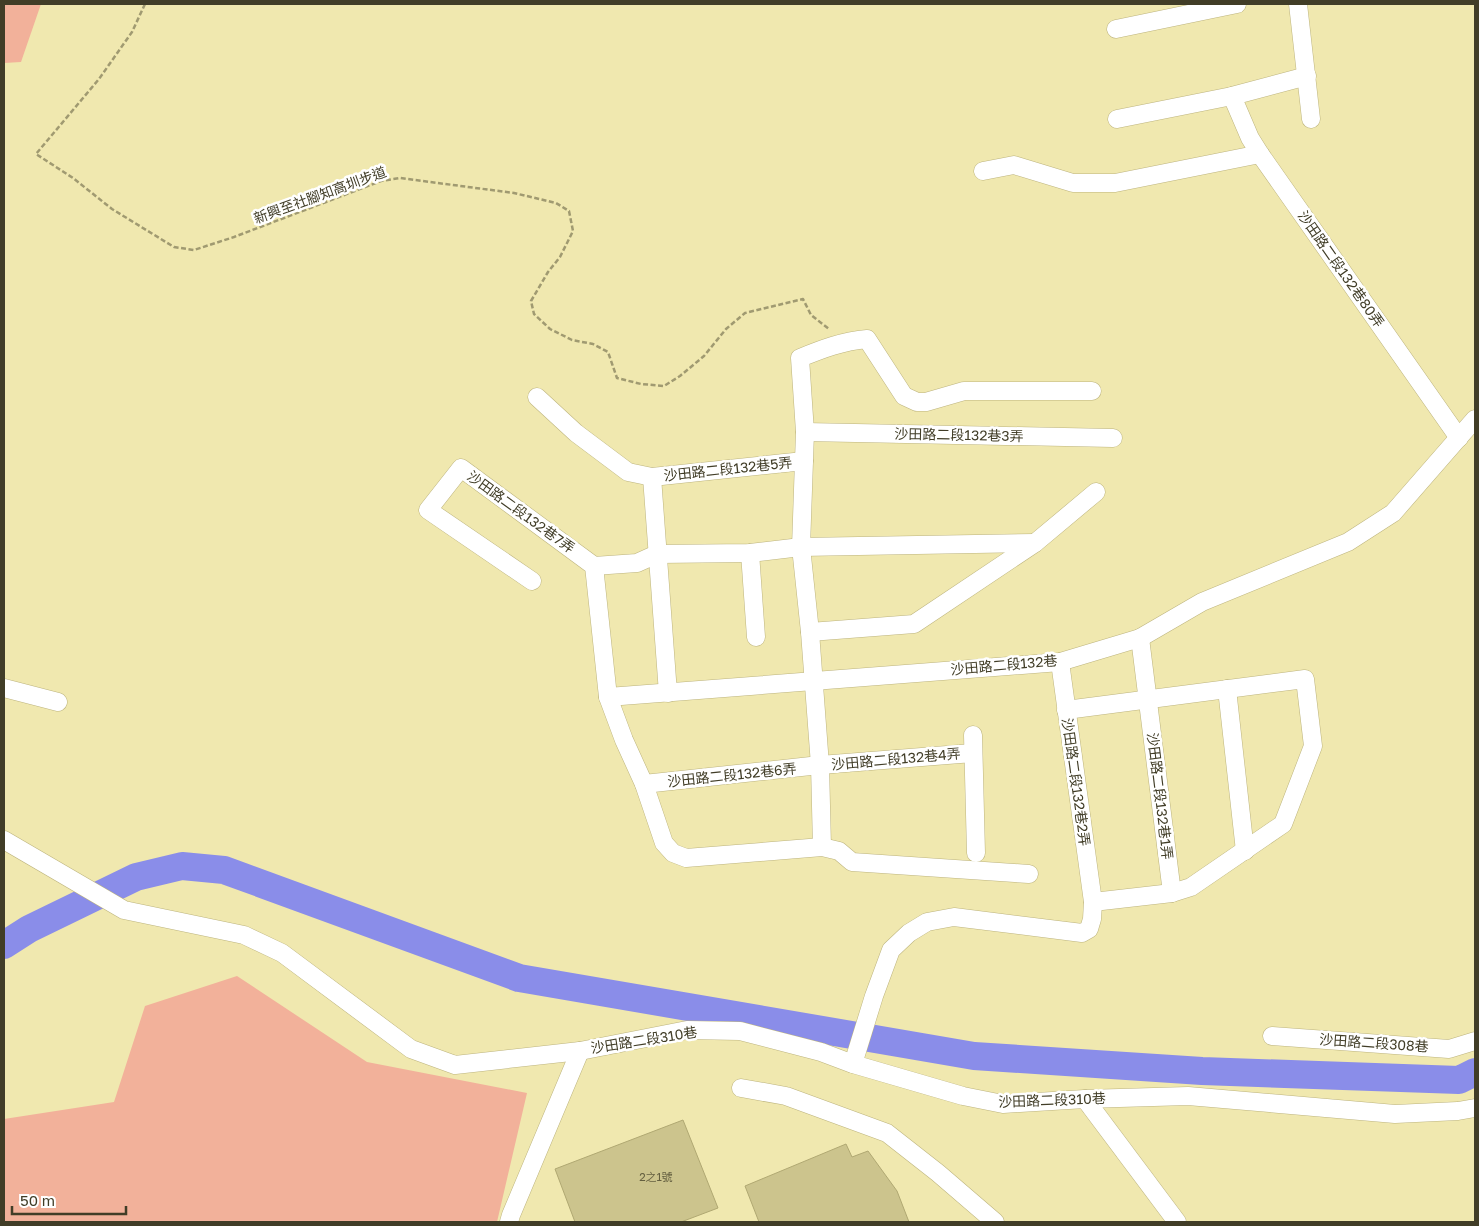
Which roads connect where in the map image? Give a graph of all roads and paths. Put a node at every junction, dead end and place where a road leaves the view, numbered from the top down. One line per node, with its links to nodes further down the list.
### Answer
1 (145, 4): 11 (path, 新興至社腳知高圳步道)
2 (1237, 4): 4 (street)
3 (1298, 4): 5 (street)
4 (1116, 29)
5 (1307, 76): 6 (street); 8 (street)
6 (1232, 96): 7 (street); 9 (street, 沙田路二段132巷80弄)
7 (1117, 118)
8 (1311, 119)
9 (1260, 154): 10 (street); 17 (street, 沙田路二段132巷80弄)
10 (983, 172)
11 (835, 331)
12 (1092, 391): 15 (street)
13 (538, 397): 19 (street, 沙田路二段132巷5弄)
14 (1475, 419): 17 (street, 沙田路二段132巷)
15 (805, 432): 16 (street, 沙田路二段132巷3弄); 18 (street)
16 (1113, 438)
17 (1459, 438): 29 (street, 沙田路二段132巷)
18 (804, 461): 19 (street, 沙田路二段132巷5弄); 22 (street)
19 (652, 477): 24 (street, 沙田路二段132巷5弄)
20 (1096, 492): 21 (street)
21 (1035, 543): 22 (street); 27 (street)
22 (801, 547): 23 (street); 27 (street)
23 (750, 553): 24 (street); 28 (street)
24 (657, 554): 25 (street); 34 (street, 沙田路二段132巷5弄)
25 (594, 566): 26 (street, 沙田路二段132巷7弄); 35 (street)
26 (532, 581)
27 (810, 632): 31 (street)
28 (756, 637)
29 (1140, 638): 30 (street, 沙田路二段132巷); 36 (street, 沙田路二段132巷1弄)
30 (1060, 662): 31 (street, 沙田路二段132巷); 38 (street, 沙田路二段132巷2弄)
31 (812, 680): 34 (street, 沙田路二段132巷); 41 (street)
32 (4, 688): 37 (street)
33 (1227, 689): 36 (street); 45 (street); 45 (street)
34 (668, 693): 35 (street, 沙田路二段132巷)
35 (608, 697): 42 (street)
36 (1148, 700): 38 (street); 48 (street, 沙田路二段132巷1弄)
37 (58, 702)
38 (1066, 710): 49 (street, 沙田路二段132巷2弄)
39 (973, 735): 40 (street, 沙田路二段132巷4弄)
40 (973, 753): 41 (street, 沙田路二段132巷4弄); 46 (street, 沙田路二段132巷4弄)
41 (820, 765): 42 (street, 沙田路二段132巷6弄); 44 (street)
42 (644, 784): 44 (street)
43 (4, 840): 52 (street, 沙田路二段310巷)
44 (822, 847): 47 (street)
45 (1245, 851): 48 (street)
46 (976, 853)
47 (1028, 874)
48 (1172, 893): 49 (street)
49 (1093, 902): 53 (street, 沙田路二段132巷2弄)
50 (1272, 1036): 51 (street, 沙田路二段308巷)
51 (1475, 1041)
52 (580, 1051): 53 (street, 沙田路二段310巷); 57 (street)
53 (853, 1064): 55 (street, 沙田路二段310巷)
54 (741, 1088): 58 (street)
55 (1085, 1099): 56 (street, 沙田路二段310巷); 59 (street)
56 (1475, 1108)
57 (509, 1222)
58 (995, 1222)
59 (1178, 1222)

